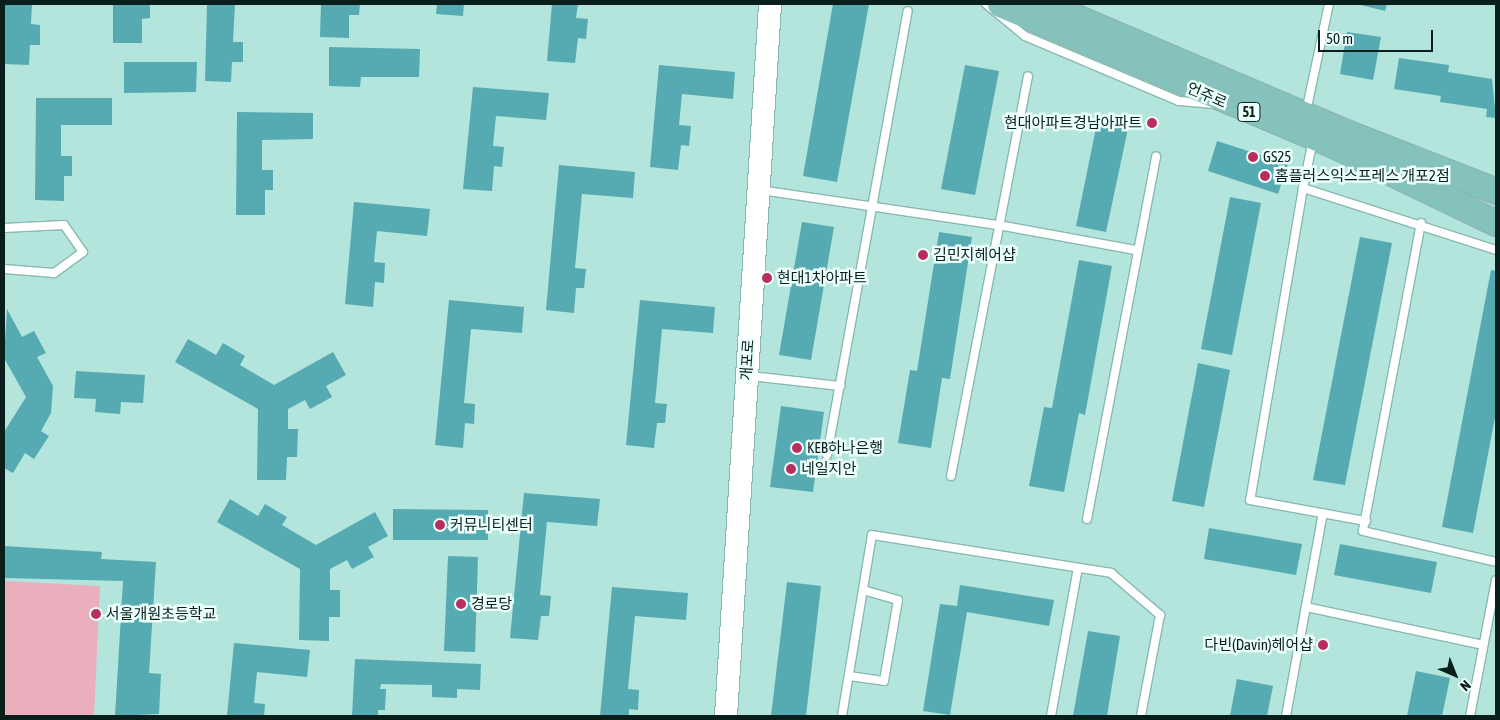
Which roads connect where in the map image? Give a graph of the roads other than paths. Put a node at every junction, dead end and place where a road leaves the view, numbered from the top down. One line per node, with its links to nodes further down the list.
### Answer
1 (770, 4): 12 (street, 개포로)
2 (986, 4): 8 (lane)
3 (1000, 4): 8 (main road, 언주로 / 51)
4 (1044, 4): 9 (main road, 언주로 / 51)
5 (1329, 4): 9 (lane)
6 (908, 11): 14 (lane)
7 (1028, 76): 17 (lane)
8 (1237, 107): 9 (main road, 언주로 / 51)
9 (1309, 126): 11 (lane); 13 (main road, 언주로 / 51); 16 (main road, 언주로 / 51)
10 (1156, 157): 19 (lane)
11 (1303, 188): 15 (lane); 26 (lane)
12 (758, 190): 14 (lane); 22 (street, 개포로)
13 (1496, 190)
14 (873, 206): 17 (lane); 23 (lane)
15 (1422, 223): 20 (lane); 28 (lane)
16 (1496, 223)
17 (998, 224): 19 (lane); 25 (lane)
18 (4, 228): 21 (lane)
19 (1136, 250): 27 (lane)
20 (1496, 250)
21 (4, 269)
22 (746, 375): 23 (lane); 36 (street, 개포로)
23 (840, 386): 24 (lane)
24 (827, 455)
25 (951, 476)
26 (1323, 513): 28 (lane); 33 (lane)
27 (1087, 519)
28 (1366, 521): 29 (lane)
29 (1496, 562)
30 (1078, 568): 32 (lane); 38 (lane); 39 (lane)
31 (1496, 580): 34 (lane)
32 (864, 590): 35 (lane); 35 (lane)
33 (1306, 607): 34 (lane); 40 (lane)
34 (1483, 645): 41 (lane)
35 (849, 676): 37 (lane)
36 (726, 716)
37 (842, 716)
38 (1051, 716)
39 (1141, 716)
40 (1286, 716)
41 (1470, 716)

